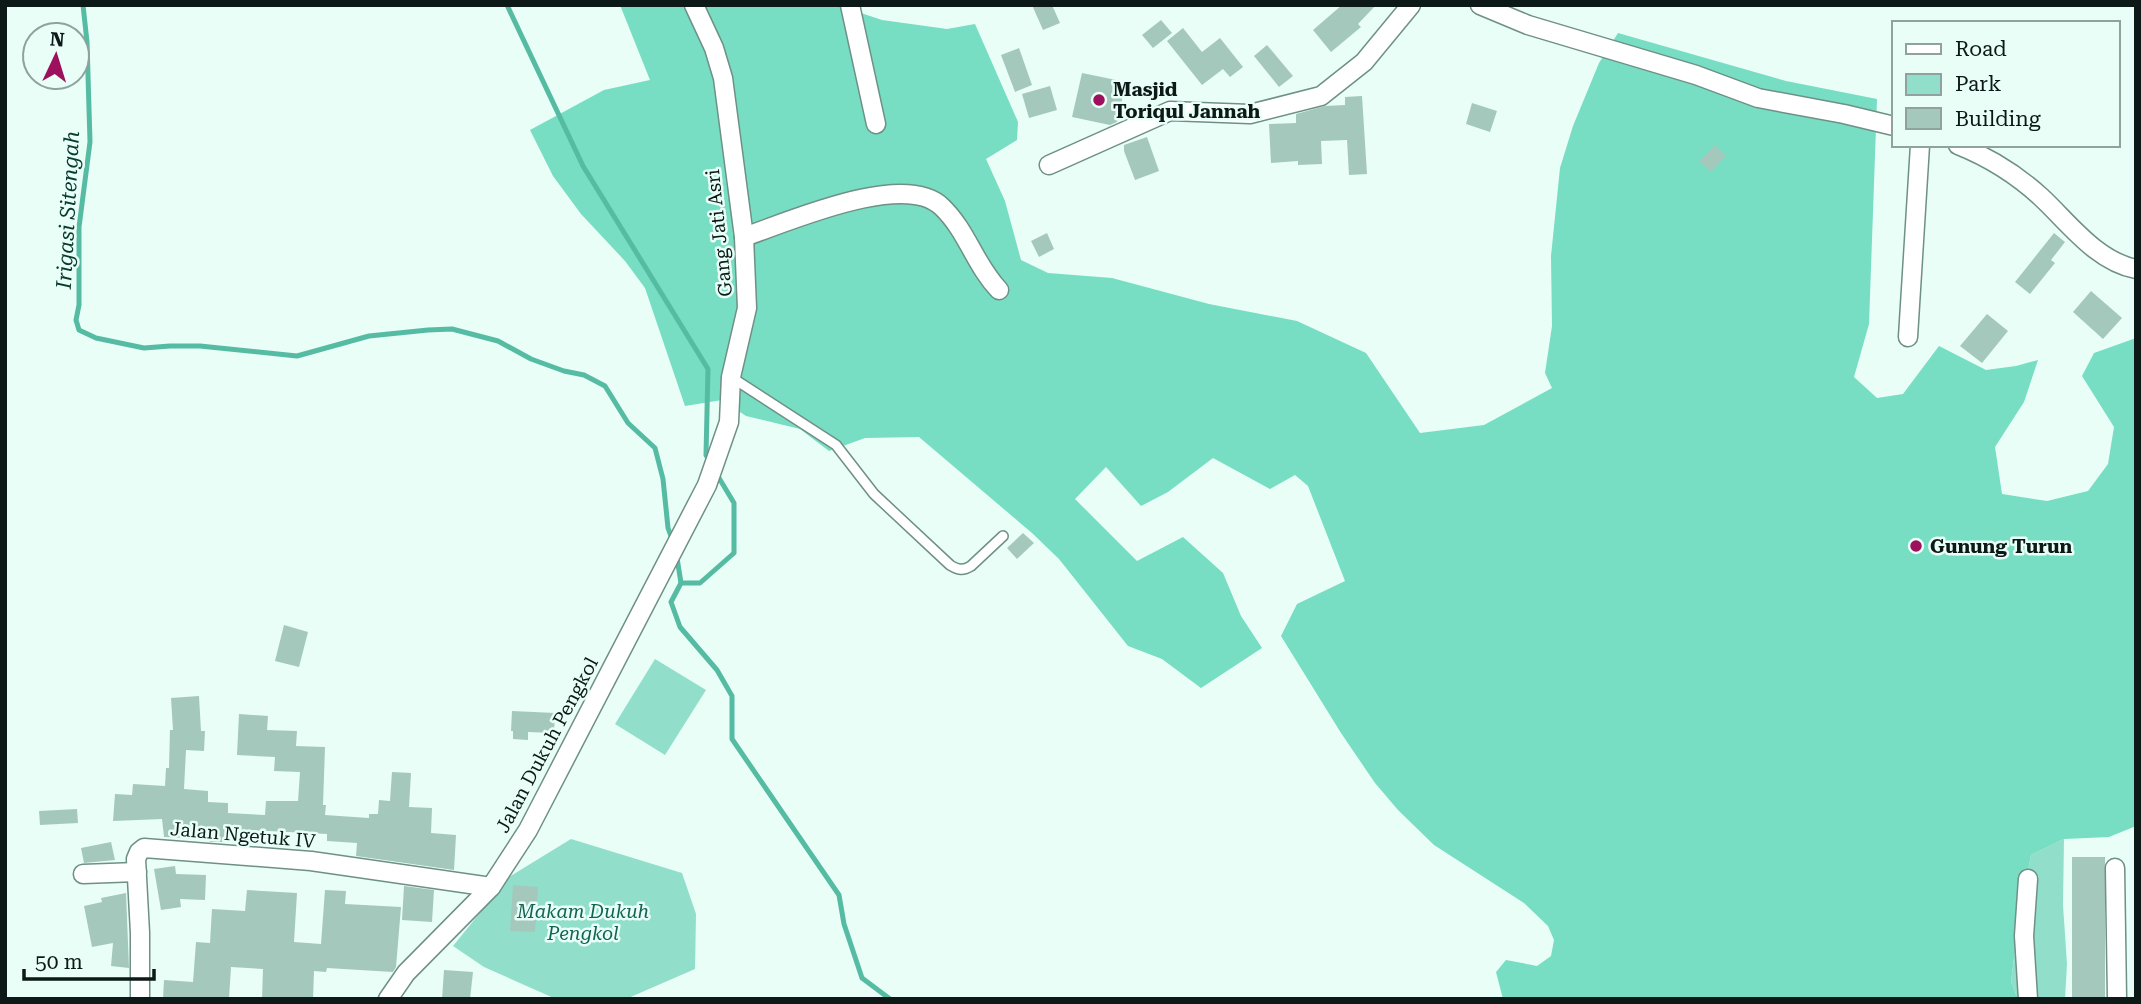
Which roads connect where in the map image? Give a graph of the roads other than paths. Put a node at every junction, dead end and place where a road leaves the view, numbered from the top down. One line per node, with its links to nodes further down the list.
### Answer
1 (694, 5): 10 (street, Gang Jati Asri)
2 (850, 5): 5 (street)
3 (1410, 5): 9 (street)
4 (1480, 5): 6 (street)
5 (876, 124)
6 (1892, 126)
7 (1920, 147): 13 (street)
8 (1963, 147): 11 (street)
9 (1049, 165)
10 (744, 237): 12 (street); 14 (street, Gang Jati Asri)
11 (2134, 271)
12 (999, 290)
13 (1908, 337)
14 (731, 377): 15 (street, Gang Jati Asri); 16 (lane)
15 (717, 458): 21 (street, Jalan Dukuh Pengkol)
16 (1003, 536)
17 (2115, 868): 25 (street)
18 (137, 872): 19 (street); 21 (street, Jalan Ngetuk IV); 22 (street)
19 (83, 874)
20 (2028, 879): 24 (street)
21 (491, 887): 23 (street, Jalan Dukuh Pengkol)
22 (140, 999)
23 (388, 999)
24 (2028, 999)
25 (2117, 999)

